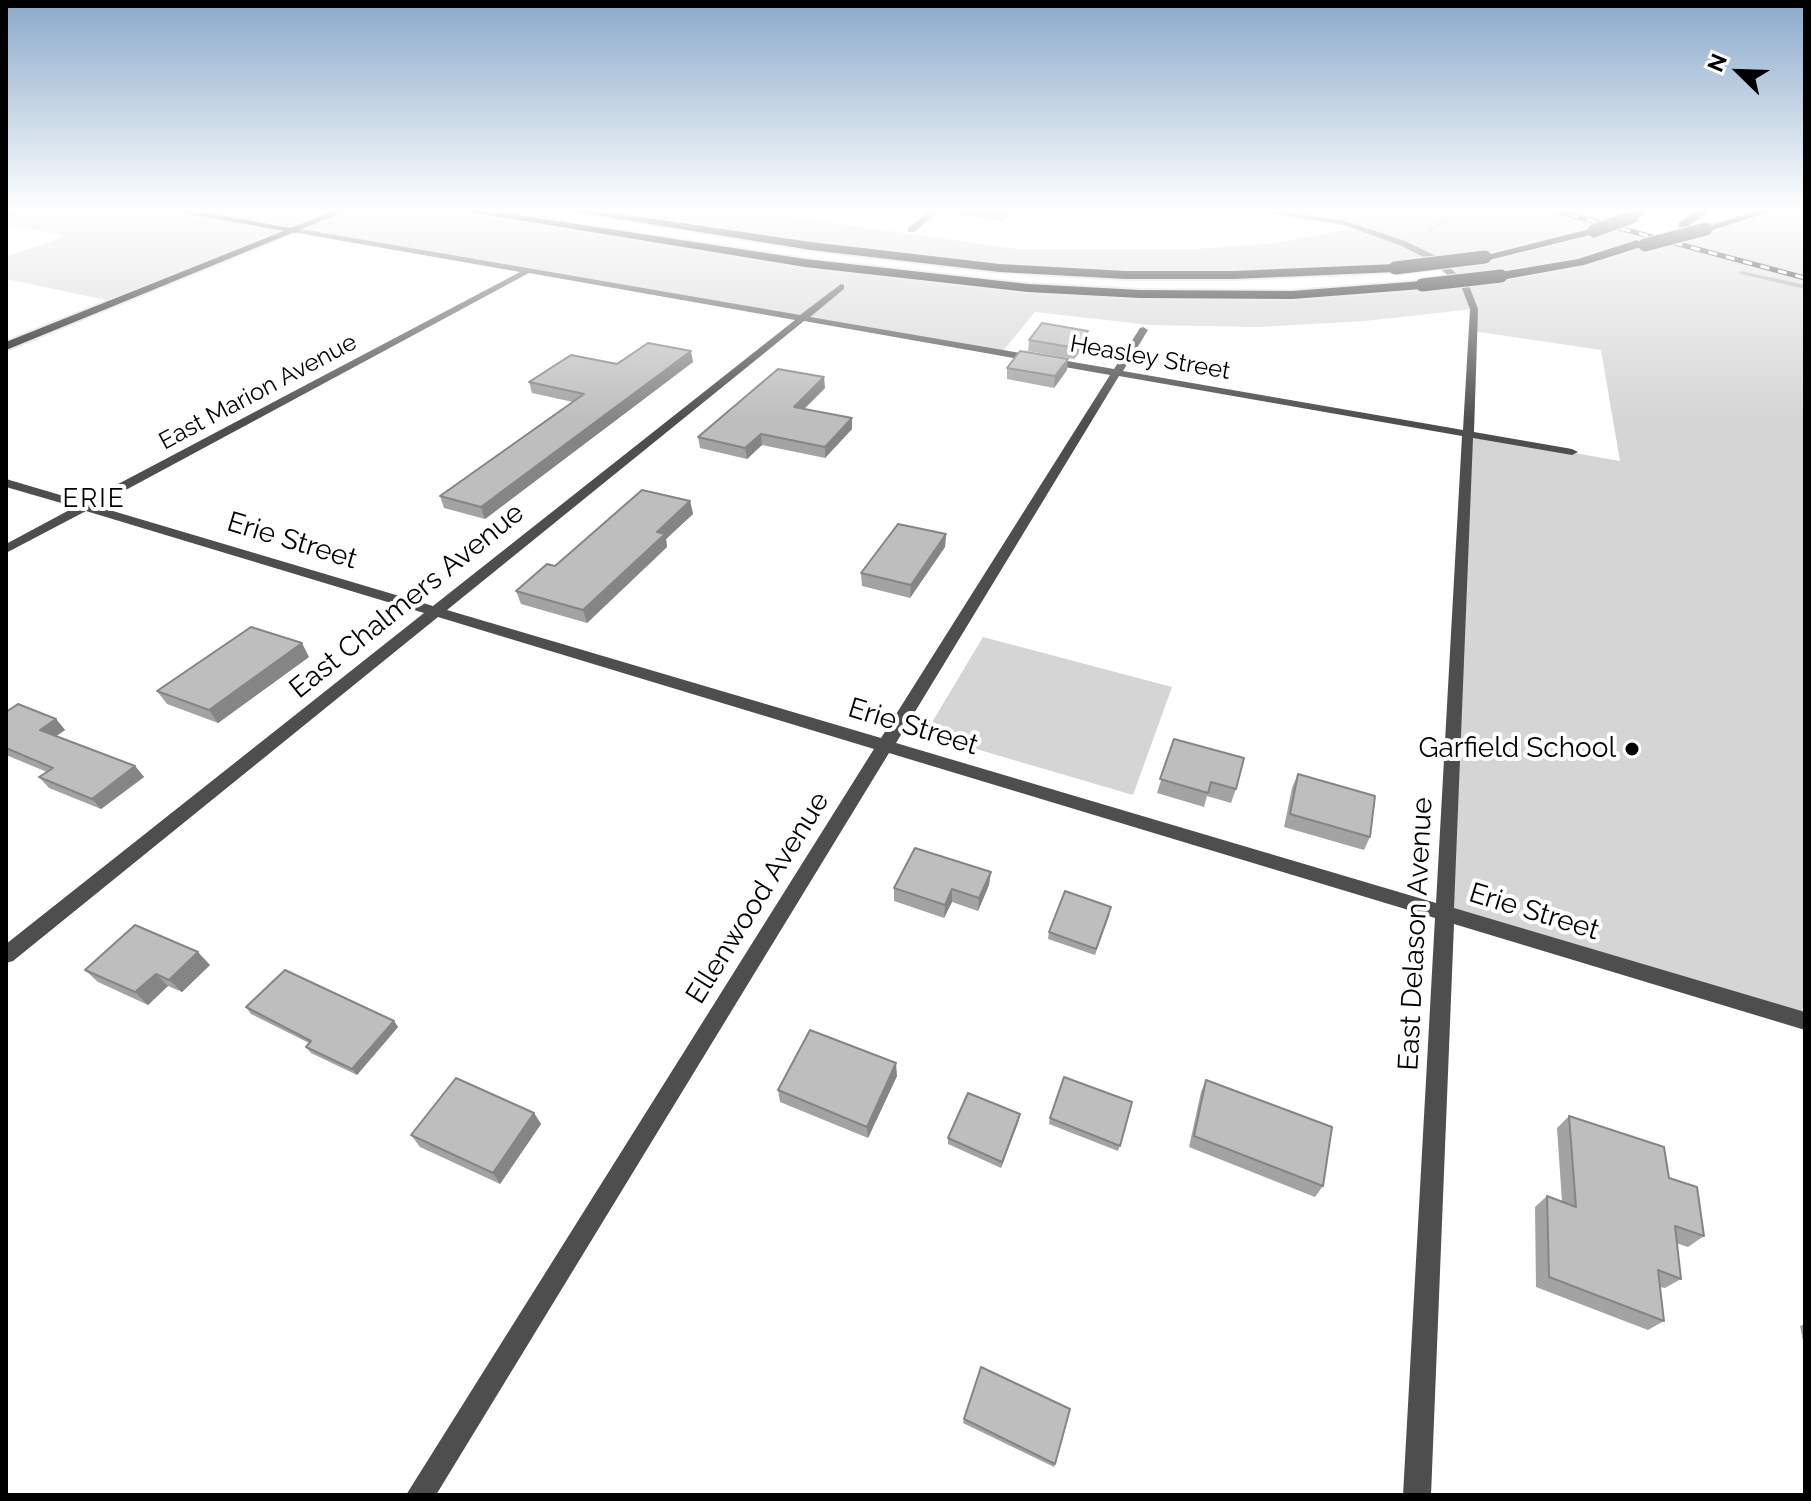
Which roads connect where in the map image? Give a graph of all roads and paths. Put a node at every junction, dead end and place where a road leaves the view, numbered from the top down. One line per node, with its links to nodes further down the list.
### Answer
1 (170, 280): 10 (main road)
2 (510, 280): 15 (street, East Marion Avenue)
3 (587, 280): 8 (street, Heasley Street)
4 (956, 280): 6 (highway, bridge)
5 (1459, 280): 12 (street, East Delason Avenue)
6 (1465, 280)
7 (841, 287): 8 (street, East Chalmers Avenue)
8 (804, 318): 11 (street, Heasley Street); 17 (street, East Chalmers Avenue)
9 (1143, 330): 11 (street, Ellenwood Avenue)
10 (6, 346)
11 (1116, 372): 12 (street, Heasley Street); 18 (street, Ellenwood Avenue)
12 (1467, 434): 13 (street, Heasley Street); 19 (street, East Delason Avenue)
13 (1572, 452)
14 (6, 483): 15 (street, Erie Street)
15 (86, 507): 16 (street, East Marion Avenue); 17 (street, Erie Street)
16 (6, 549)
17 (436, 611): 18 (street, Erie Street); 20 (street, East Chalmers Avenue)
18 (886, 746): 19 (street, Erie Street); 22 (street, Ellenwood Avenue)
19 (1444, 912): 21 (street, Erie Street); 23 (street, East Delason Avenue)
20 (6, 955)
21 (1805, 1021)
22 (420, 1495)
23 (1417, 1495)

